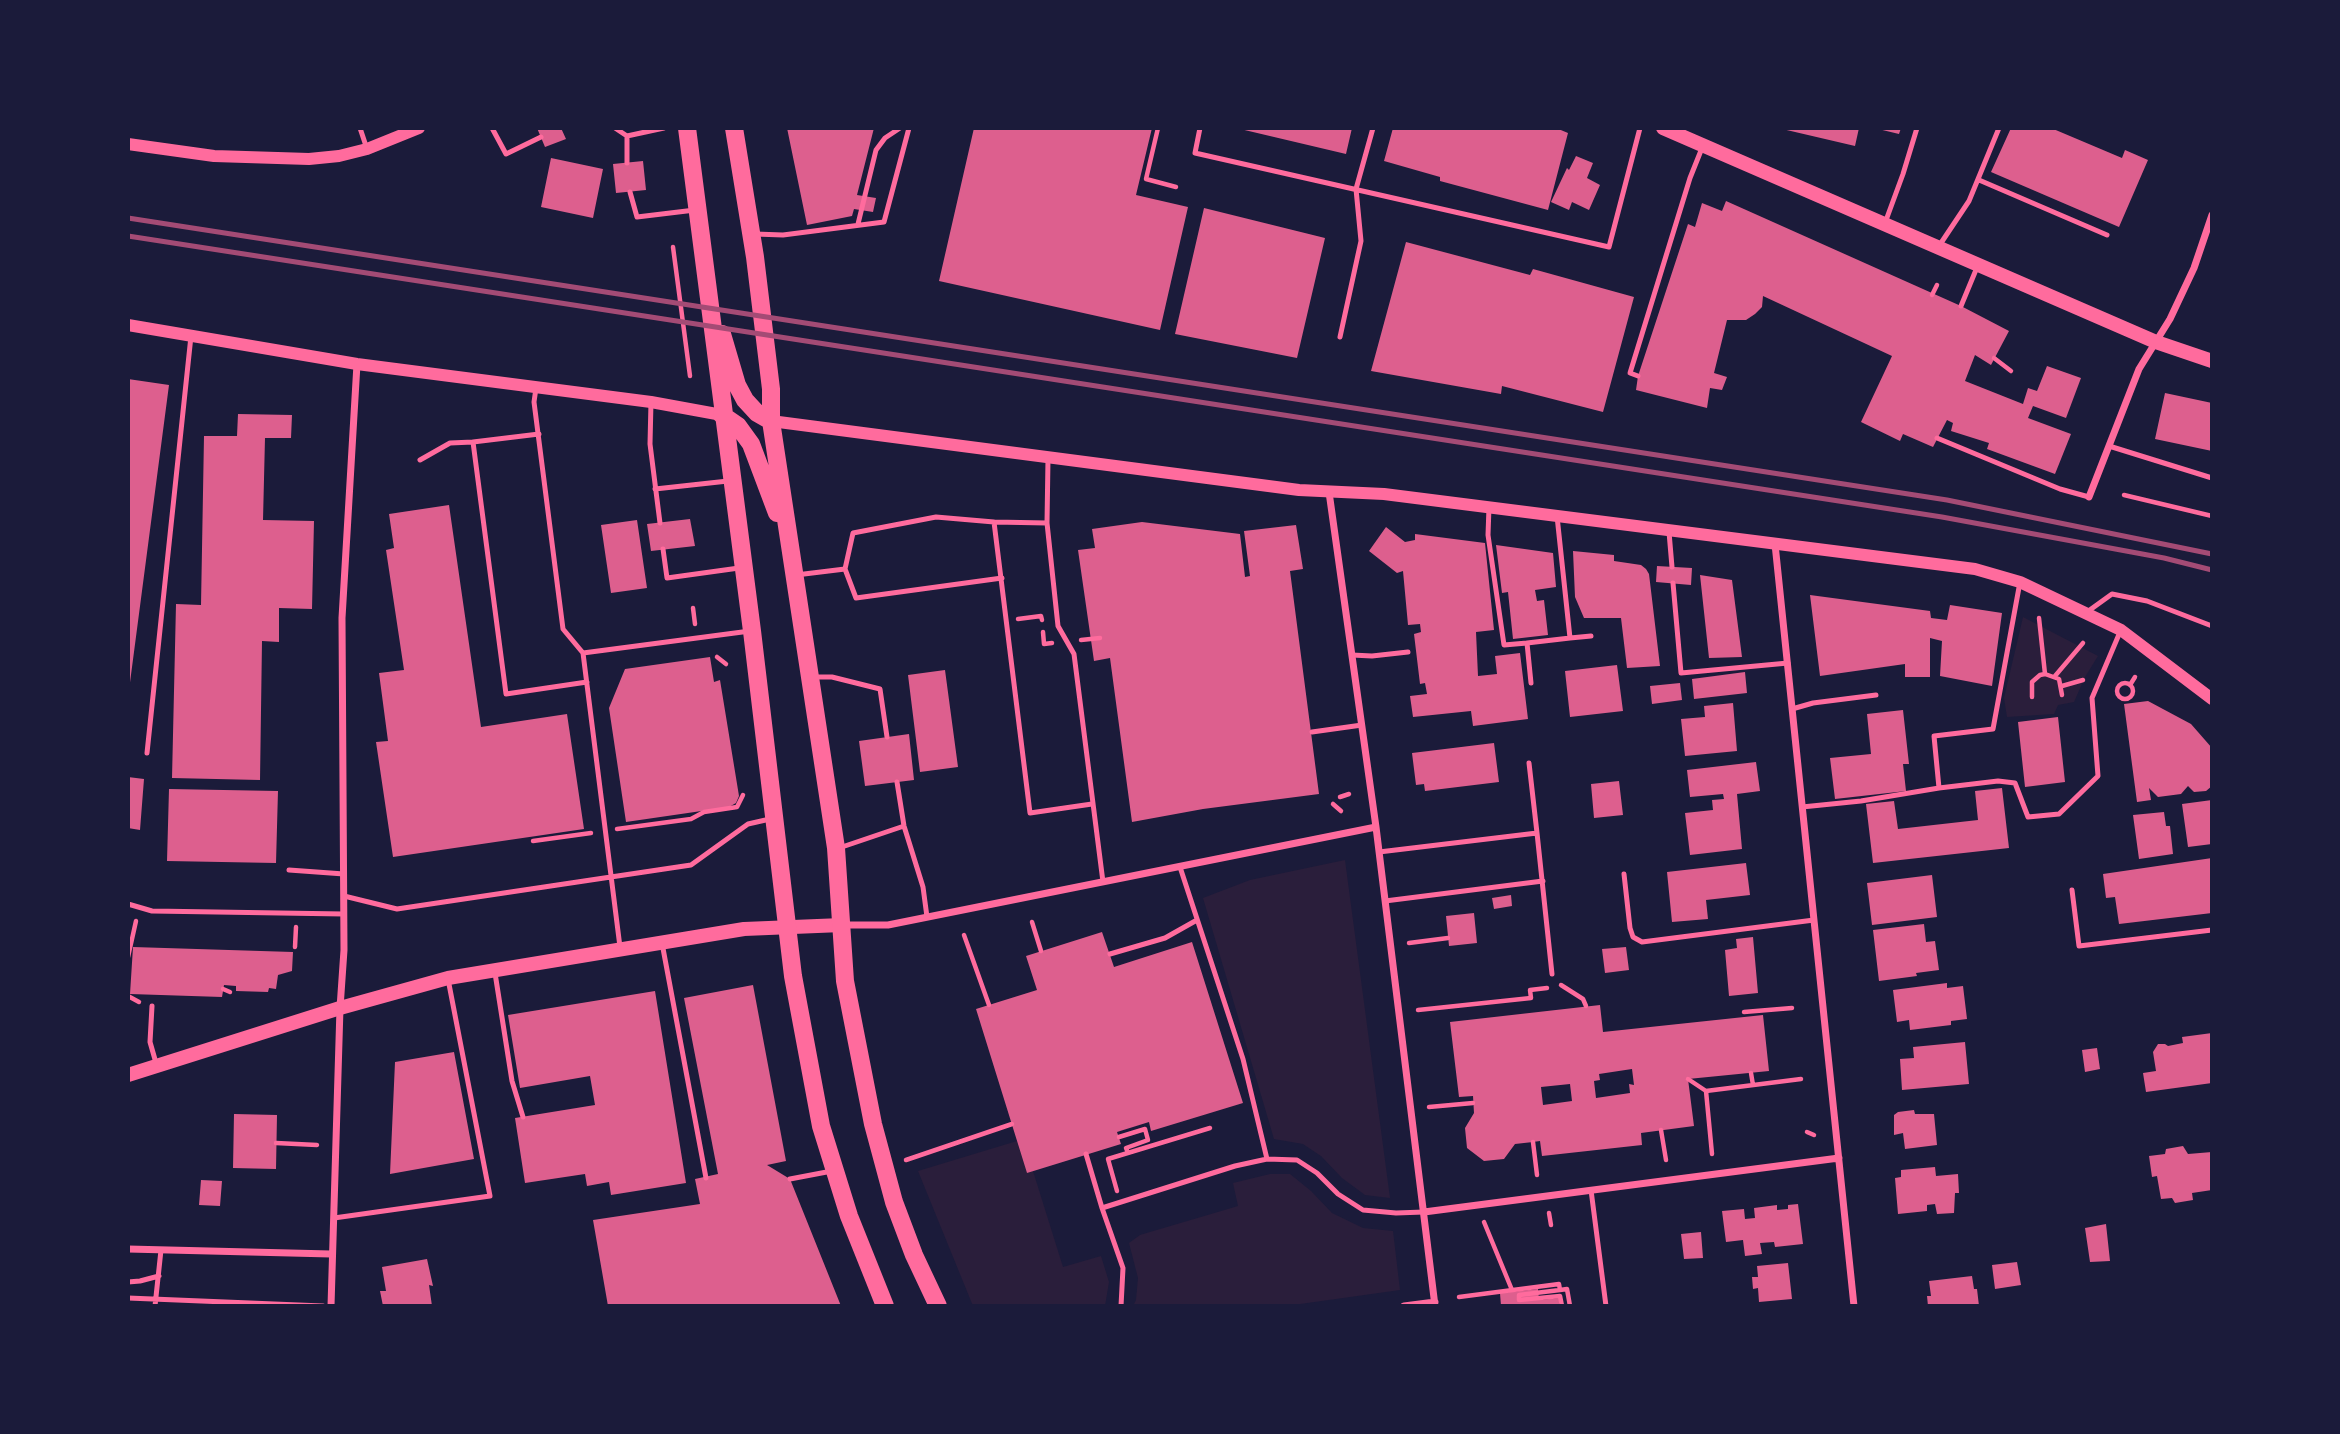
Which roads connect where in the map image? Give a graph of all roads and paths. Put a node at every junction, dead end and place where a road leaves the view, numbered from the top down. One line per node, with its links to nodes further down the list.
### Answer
1 (360, 128): 21 (lane)
2 (419, 128): 21 (street)
3 (492, 128): 18 (lane)
4 (615, 128): 17 (lane)
5 (664, 128): 17 (lane)
6 (687, 128): 27 (main road)
7 (734, 128): 31 (main road)
8 (900, 128): 30 (lane)
9 (909, 128): 30 (lane)
10 (1158, 128): 24 (path)
11 (1200, 128): 25 (lane)
12 (1373, 128): 25 (lane)
13 (1640, 128): 25 (lane)
14 (1663, 128): 20 (main road)
15 (1917, 128): 29 (lane)
16 (1999, 128): 23 (lane)
17 (627, 136): 22 (lane)
18 (541, 137)
19 (128, 144): 21 (street)
20 (1704, 145): 29 (main road); 48 (lane)
21 (367, 149)
22 (627, 163)
23 (1979, 180): 32 (lane); 34 (lane)
24 (1176, 187)
25 (1356, 190): 41 (lane)
26 (630, 192): 27 (lane)
27 (698, 209): 49 (main road)
28 (2212, 215): 42 (street)
29 (1885, 223): 34 (main road)
30 (858, 224): 31 (lane)
31 (752, 234): 53 (main road)
32 (2107, 235)
33 (673, 247): 47 (path)
34 (1939, 247): 35 (main road)
35 (1978, 265): 38 (lane); 42 (main road)
36 (1937, 285): 37 (path)
37 (1933, 295)
38 (1961, 306)
39 (128, 325): 40 (street)
40 (191, 336): 45 (street); 119 (lane)
41 (1340, 337)
42 (2156, 342): 44 (main road); 57 (street)
43 (1994, 358): 46 (path)
44 (2212, 361)
45 (357, 364): 50 (street); 140 (street)
46 (2011, 371)
47 (690, 376)
48 (1638, 376)
49 (729, 386): 52 (main road); 53 (main road)
50 (536, 388): 51 (street); 54 (lane)
51 (650, 402): 52 (street); 62 (lane)
52 (722, 415): 61 (main road); 74 (main road)
53 (771, 421): 58 (street); 74 (main road)
54 (539, 434): 56 (lane); 97 (lane)
55 (1937, 438): 65 (lane)
56 (473, 442): 59 (lane); 107 (lane)
57 (2109, 446): 60 (lane); 65 (street)
58 (1048, 456): 63 (street); 71 (lane)
59 (420, 460)
60 (2212, 478)
61 (731, 480): 62 (lane); 76 (main road)
62 (655, 489): 69 (lane)
63 (1329, 492): 66 (street); 98 (street)
64 (2124, 495): 68 (path)
65 (2089, 497)
66 (1489, 507): 67 (street); 94 (lane)
67 (1557, 516): 72 (street); 92 (lane)
68 (2212, 516)
69 (660, 523)
70 (994, 523): 71 (lane); 78 (lane); 80 (lane)
71 (1048, 523): 126 (lane)
72 (1669, 530): 73 (street); 77 (lane)
73 (1775, 544): 81 (street); 100 (street)
74 (789, 545): 79 (main road)
75 (663, 549): 76 (lane)
76 (744, 567): 89 (main road)
77 (1672, 567)
78 (845, 569): 79 (lane); 80 (lane)
79 (794, 576): 104 (main road)
80 (1002, 578): 126 (lane)
81 (2020, 582): 84 (street); 122 (lane)
82 (1673, 583): 100 (lane)
83 (693, 608): 87 (path)
84 (2085, 613): 86 (lane); 88 (street)
85 (2039, 618): 102 (path)
86 (2212, 626)
87 (695, 627)
88 (2121, 629): 114 (street); 122 (lane)
89 (752, 631): 97 (lane); 130 (main road)
90 (1591, 636): 92 (lane)
91 (1100, 638): 93 (path)
92 (1570, 638): 94 (lane)
93 (1091, 639)
94 (1527, 643): 108 (lane)
95 (2082, 643): 103 (path)
96 (1408, 652): 98 (lane)
97 (583, 653): 107 (lane)
98 (1352, 655): 116 (street)
99 (717, 657): 101 (path)
100 (1787, 663): 115 (street)
101 (726, 664)
102 (2045, 674): 103 (path); 113 (path)
103 (2055, 676): 110 (path)
104 (810, 677): 118 (lane); 136 (main road)
105 (2135, 677): 109 (path)
106 (2083, 680): 110 (path)
107 (587, 682): 133 (lane)
108 (1531, 683)
109 (2130, 685)
110 (2062, 686): 112 (path)
111 (1876, 695): 115 (lane)
112 (2062, 695)
113 (2032, 697)
114 (2212, 699)
115 (1792, 709): 128 (street)
116 (1362, 725): 117 (lane); 132 (street)
117 (1311, 732)
118 (887, 737)
119 (147, 753)
120 (1529, 763): 134 (lane)
121 (897, 782): 131 (lane)
122 (1939, 788): 128 (lane)
123 (1349, 794): 125 (path)
124 (743, 795): 133 (path)
125 (1340, 796)
126 (1092, 804): 144 (lane)
127 (1334, 804): 129 (path)
128 (1802, 807): 152 (street)
129 (1341, 811)
130 (774, 818): 142 (lane); 155 (main road)
131 (904, 826): 136 (lane); 150 (lane)
132 (1376, 827): 137 (street); 138 (street)
133 (606, 830): 135 (path); 142 (lane)
134 (1537, 833): 137 (lane); 143 (lane)
135 (533, 841)
136 (836, 848): 154 (main road)
137 (1379, 852): 147 (street)
138 (1180, 867): 144 (street); 151 (lane)
139 (289, 870): 140 (lane)
140 (344, 874): 146 (street)
141 (1624, 874): 152 (lane)
142 (611, 877): 146 (lane); 162 (lane)
143 (1543, 881): 147 (lane); 167 (lane)
144 (1103, 882): 150 (street)
145 (2072, 890): 156 (lane)
146 (344, 896): 149 (street)
147 (1385, 901): 212 (street)
148 (128, 904): 149 (lane)
149 (344, 914): 175 (street)
150 (927, 917): 154 (street)
151 (1197, 920): 164 (lane); 202 (lane)
152 (1814, 920): 201 (street)
153 (1032, 922): 163 (path)
154 (842, 925): 155 (main road); 231 (main road)
155 (787, 927): 160 (main road); 205 (main road)
156 (2212, 930)
157 (133, 933): 165 (path)
158 (964, 935): 172 (path)
159 (1448, 938): 161 (path)
160 (662, 943): 162 (main road); 207 (lane)
161 (1409, 943)
162 (620, 950): 166 (main road)
163 (1041, 951)
164 (1110, 954)
165 (128, 957)
166 (494, 970): 168 (main road); 188 (lane)
167 (1552, 974): 169 (path)
168 (448, 978): 175 (main road); 214 (lane)
169 (1562, 986): 174 (path); 177 (path)
170 (223, 989): 171 (path)
171 (230, 992)
172 (989, 1005)
173 (152, 1006): 179 (lane)
174 (1586, 1006)
175 (340, 1008): 179 (main road); 214 (street)
176 (1792, 1008): 178 (path)
177 (1418, 1010)
178 (1744, 1012)
179 (157, 1066): 181 (main road)
180 (1751, 1073): 184 (path)
181 (128, 1075)
182 (1688, 1079): 185 (path)
183 (1801, 1079): 184 (path)
184 (1753, 1084): 185 (path)
185 (1706, 1091): 200 (path)
186 (1473, 1103): 187 (path)
187 (1429, 1107)
188 (523, 1117)
189 (1012, 1125): 203 (path)
190 (1210, 1128): 198 (path)
191 (1661, 1130): 204 (path)
192 (1807, 1132): 193 (path)
193 (1814, 1135)
194 (1119, 1137): 198 (path)
195 (1533, 1142): 206 (path)
196 (276, 1143): 197 (path)
197 (317, 1145)
198 (1128, 1153): 210 (path)
199 (1086, 1154): 211 (lane)
200 (1712, 1154)
201 (1839, 1158): 209 (street); 237 (street)
202 (1267, 1159): 210 (lane); 212 (lane)
203 (906, 1160)
204 (1665, 1160)
205 (835, 1171): 208 (lane); 230 (main road)
206 (1537, 1175)
207 (705, 1178)
208 (790, 1179)
209 (1591, 1190): 212 (street); 236 (lane)
210 (1121, 1202): 211 (lane)
211 (1102, 1208): 232 (lane)
212 (1424, 1212): 227 (street)
213 (1549, 1213): 216 (path)
214 (334, 1218): 219 (street)
215 (1484, 1222): 222 (path)
216 (1551, 1225)
217 (128, 1249): 218 (street)
218 (161, 1250): 219 (street); 220 (lane)
219 (331, 1254): 229 (street)
220 (159, 1276): 221 (lane); 226 (lane)
221 (128, 1282)
222 (1516, 1290): 223 (path); 224 (path)
223 (1560, 1290): 234 (path); 235 (path)
224 (1459, 1297)
225 (128, 1298): 226 (lane)
226 (155, 1303): 228 (lane)
227 (1435, 1304): 233 (street)
228 (323, 1306)
229 (331, 1306)
230 (885, 1306)
231 (938, 1306)
232 (1121, 1306)
233 (1404, 1306)
234 (1562, 1306)
235 (1570, 1306)
236 (1606, 1306)
237 (1854, 1306)

